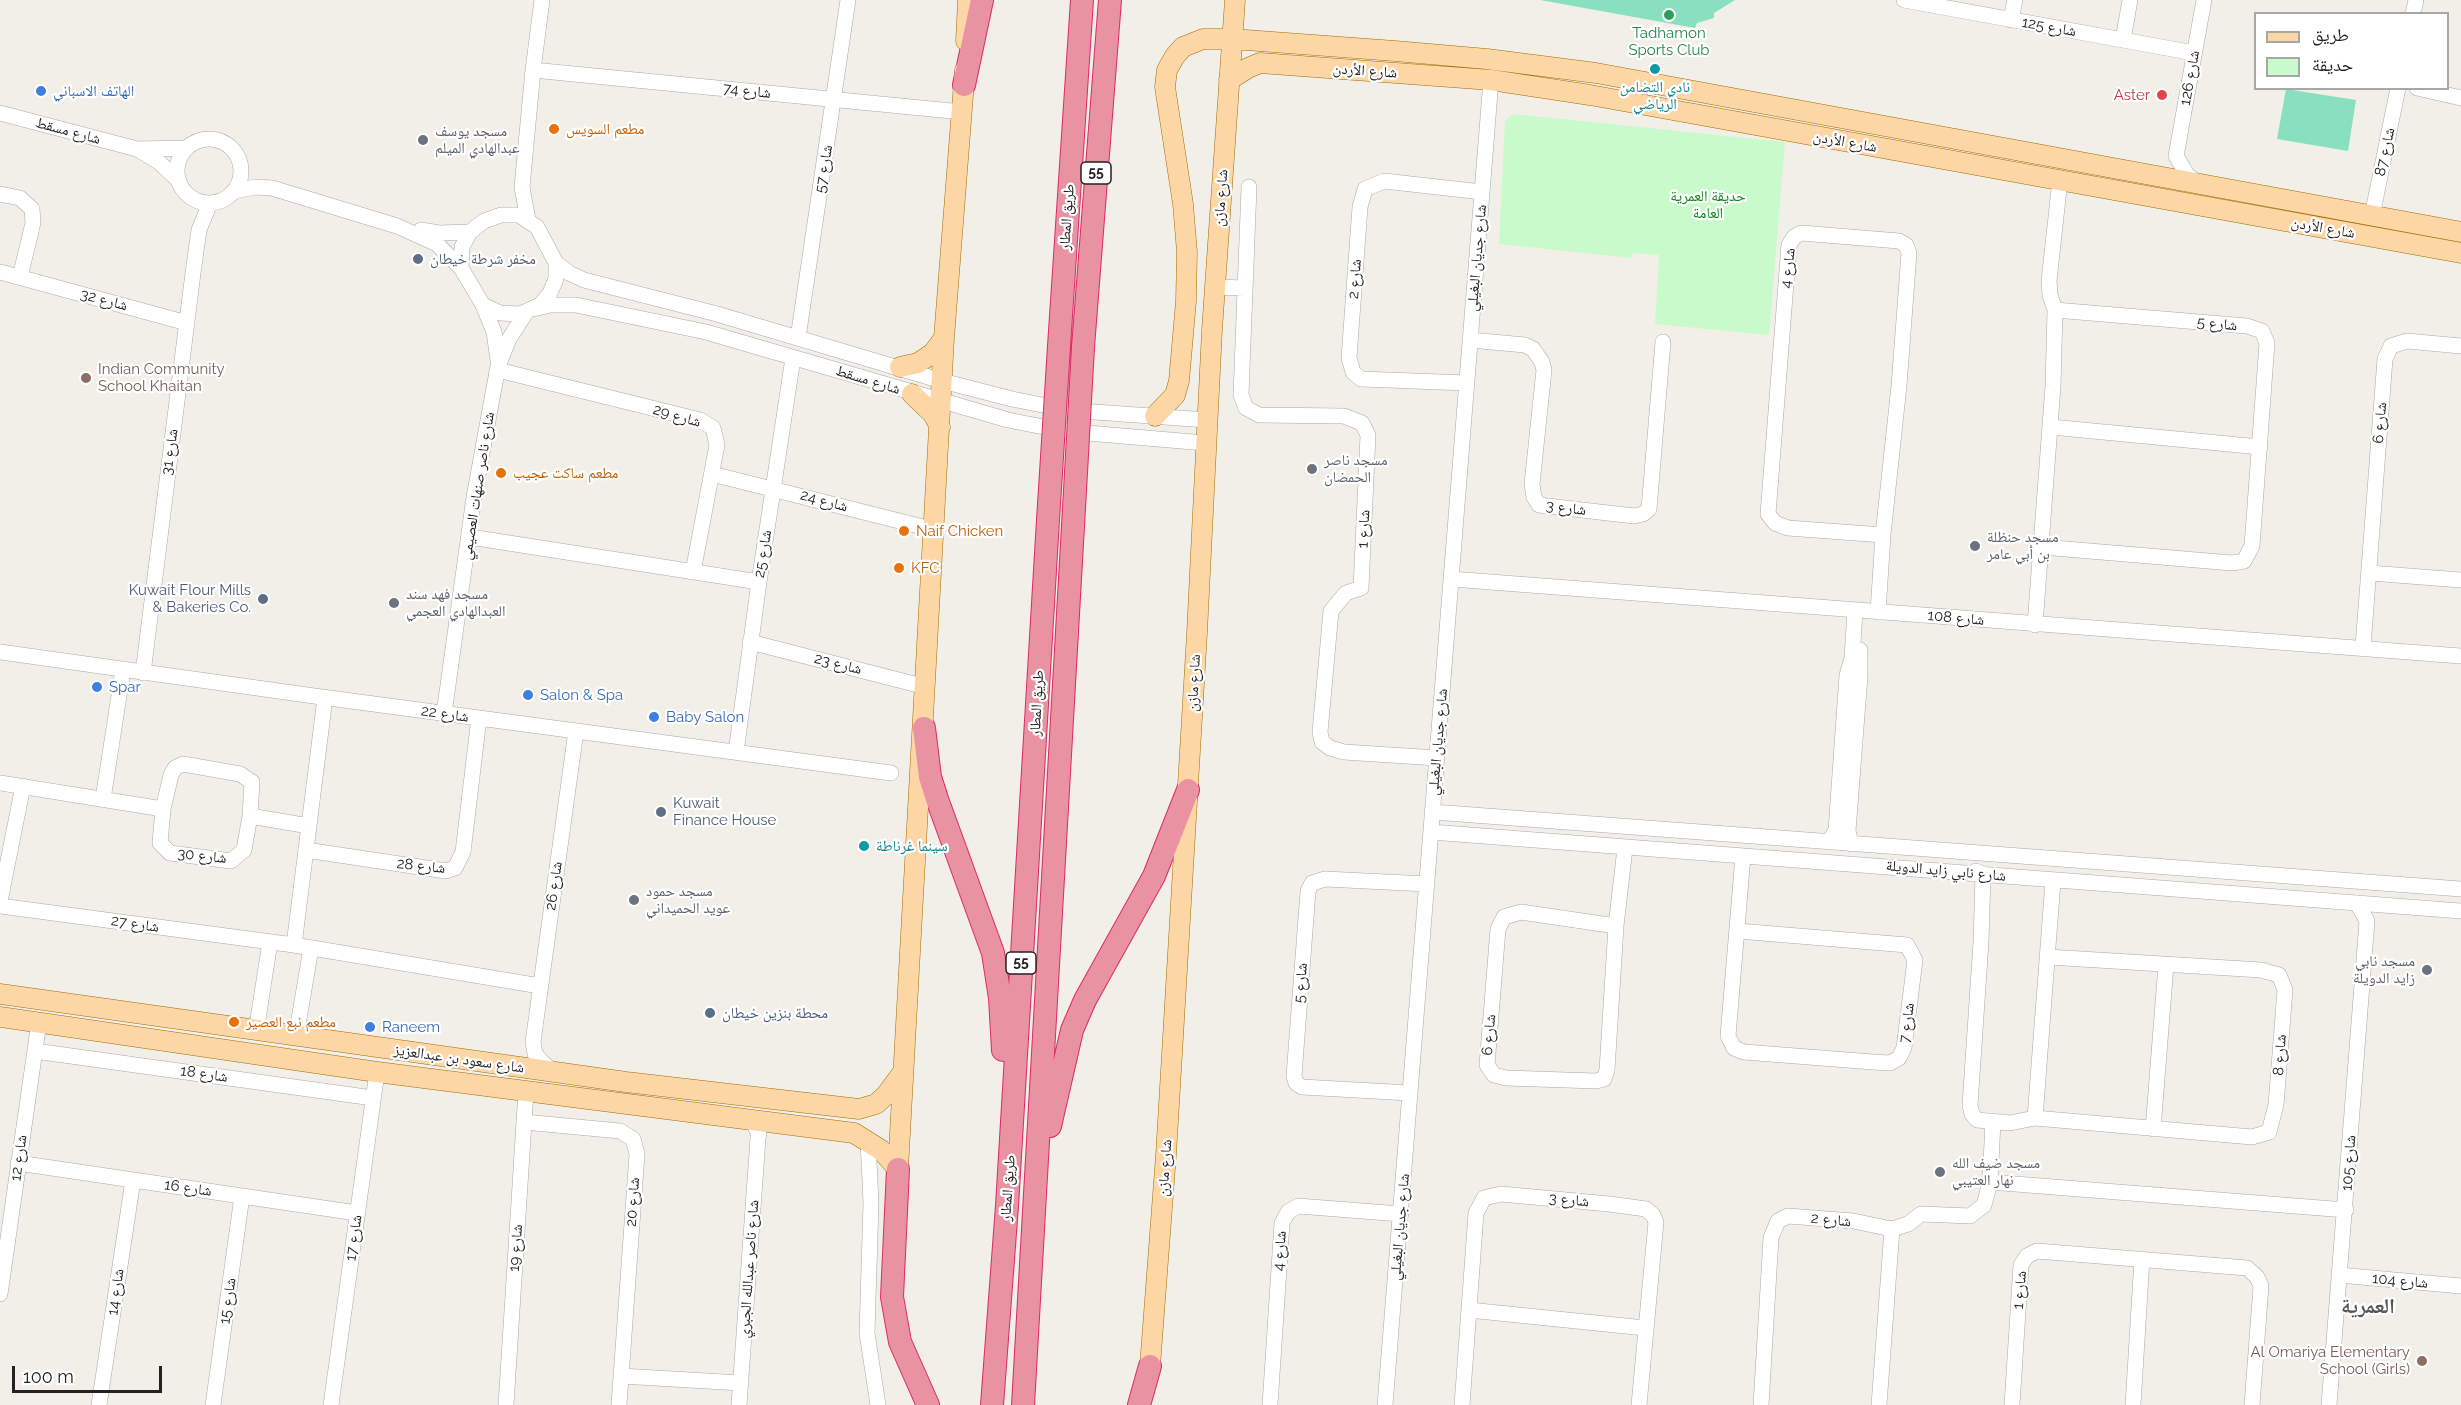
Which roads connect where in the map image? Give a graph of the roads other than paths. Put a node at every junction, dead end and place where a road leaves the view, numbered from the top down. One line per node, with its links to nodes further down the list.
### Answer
1 (542, 0): 17 (street)
2 (848, 0): 27 (street, شارع 57)
3 (968, 0): 22 (main road)
4 (982, 0): 22 (highway)
5 (1082, 0): 189 (highway, طريق المطار / 55, bridge)
6 (1110, 0): 185 (highway, طريق المطار / 55, bridge)
7 (1235, 0): 13 (main road, شارع مازن)
8 (1904, 0): 12 (street, شارع 125)
9 (2015, 0): 12 (street)
10 (2130, 0): 14 (street)
11 (2204, 0): 16 (street, شارع 126)
12 (2011, 20): 14 (street, شارع 125)
13 (1232, 39): 15 (main road, شارع الأردن); 20 (main road, شارع مازن); 80 (main road, شارع الأردن)
14 (2123, 40): 16 (street, شارع 125)
15 (1395, 51): 18 (main road); 19 (main road, شارع الأردن)
16 (2194, 53): 34 (street, شارع 126)
17 (533, 70): 27 (street, شارع 74); 40 (street)
18 (1396, 73): 20 (main road, شارع الأردن); 21 (main road, شارع الأردن)
19 (1596, 73): 25 (main road); 30 (main road, شارع الأردن)
20 (1230, 80): 58 (main road, شارع مازن)
21 (1491, 80): 25 (main road, شارع الأردن); 44 (street, شارع جديان البغيلي)
22 (964, 85): 28 (main road)
23 (2398, 90): 48 (street, شارع 87)
24 (2426, 90): 26 (street)
25 (1590, 95): 31 (main road, شارع الأردن)
26 (2461, 98)
27 (835, 99): 28 (street, شارع 74); 67 (street, شارع 57)
28 (962, 112): 68 (main road)
29 (0, 113): 33 (street, شارع مسقط)
30 (1842, 119): 31 (main road); 36 (main road, شارع الأردن)
31 (1840, 141): 37 (main road, شارع الأردن)
32 (187, 148): 33 (street, شارع مسقط); 35 (street); 38 (street)
33 (137, 149): 38 (street, شارع مسقط)
34 (2176, 156): 36 (street); 39 (street)
35 (239, 160): 42 (street); 43 (street)
36 (2148, 175): 39 (main road, شارع الأردن)
37 (2060, 180): 53 (main road, شارع الأردن); 62 (street)
38 (179, 181): 46 (street)
39 (2199, 183): 48 (main road, شارع الأردن)
40 (522, 187): 47 (street); 49 (street)
41 (1249, 187): 59 (street, شارع 1)
42 (272, 188): 43 (street); 50 (street)
43 (234, 191): 46 (street)
44 (1482, 192): 69 (street, شارع جديان البغيلي); 77 (street, شارع 2)
45 (0, 194): 57 (street)
46 (203, 201): 64 (street, شارع 31)
47 (501, 215): 49 (street); 51 (street)
48 (2372, 216): 52 (main road, شارع الأردن)
49 (528, 220): 54 (street)
50 (397, 226): 51 (street); 55 (street)
51 (470, 232): 55 (street)
52 (2461, 232)
53 (2461, 253)
54 (556, 263): 61 (street); 63 (street, شارع مسقط)
55 (460, 268): 60 (street)
56 (0, 272): 57 (street, شارع 32)
57 (20, 277): 64 (street, شارع 32)
58 (1215, 283): 59 (street); 81 (main road, شارع مازن)
59 (1245, 284): 112 (street, شارع 1)
60 (483, 305): 61 (street); 75 (street, شارع ناصر صنهات العصيمي)
61 (530, 310): 66 (street, شارع مسقط); 75 (street, شارع ناصر صنهات العصيمي)
62 (2055, 310): 83 (street); 85 (street, شارع 5)
63 (717, 314): 65 (street, شارع مسقط); 66 (street)
64 (187, 323): 104 (street, شارع 31)
65 (745, 323): 67 (street, شارع مسقط); 70 (street)
66 (706, 333): 70 (street, شارع مسقط)
67 (798, 338): 74 (street, شارع مسقط)
68 (944, 338): 74 (main road); 76 (main road)
69 (1470, 340): 71 (street, شارع 3); 77 (street, شارع جديان البغيلي)
70 (738, 342): 73 (street, شارع مسقط)
71 (1663, 342)
72 (2461, 346): 93 (street, شارع 6)
73 (793, 358): 78 (street, شارع مسقط); 87 (street, شارع 25)
74 (900, 367): 76 (street, شارع مسقط)
75 (498, 368): 86 (street, شارع 29); 90 (street, شارع ناصر صنهات العصيمي)
76 (942, 381): 79 (main road); 80 (street, شارع مسقط)
77 (1467, 383): 94 (street, شارع جديان البغيلي)
78 (912, 394): 79 (street, شارع مسقط); 82 (main road)
79 (940, 402): 82 (main road); 84 (street, شارع مسقط)
80 (1155, 416): 81 (street, شارع مسقط)
81 (1207, 420): 84 (main road, شارع مازن)
82 (940, 427): 88 (main road)
83 (2051, 427): 85 (street); 91 (street)
84 (1205, 443): 116 (main road, شارع مازن)
85 (2260, 447): 91 (street, شارع 5)
86 (712, 474): 87 (street, شارع 24); 92 (street, شارع 29)
87 (773, 488): 88 (street, شارع 24); 96 (street, شارع 25)
88 (935, 530): 105 (main road)
89 (1883, 535): 89 (street, شارع 4); 97 (street, شارع 4)
90 (470, 537): 92 (street); 107 (street, شارع ناصر صنهات العصيمي)
91 (2042, 547): 98 (street)
92 (693, 572): 96 (street)
93 (2370, 573): 95 (street); 100 (street, شارع 6)
94 (1451, 579): 97 (street, شارع 108); 112 (street, شارع جديان البغيلي)
95 (2461, 580)
96 (759, 582): 99 (street, شارع 25)
97 (1866, 611): 98 (street, شارع 108); 117 (street, شارع 4)
98 (2036, 625): 100 (street, شارع 108)
99 (750, 642): 105 (street, شارع 23); 111 (street, شارع 25)
100 (2362, 647): 102 (street, شارع 108)
101 (0, 652): 103 (street, شارع 22)
102 (2461, 656)
103 (123, 670): 104 (street, شارع 22); 118 (street)
104 (143, 673): 106 (street, شارع 22)
105 (926, 687): 109 (main road)
106 (326, 698): 107 (street, شارع 22); 124 (street)
107 (444, 714): 108 (street, شارع 22)
108 (479, 718): 110 (street, شارع 22); 131 (street, شارع 28)
109 (924, 728): 168 (main road); 189 (highway)
110 (576, 731): 111 (street, شارع 22); 153 (street, شارع 26)
111 (736, 752): 113 (street, شارع 22)
112 (1437, 758): 120 (street, شارع جديان البغيلي)
113 (891, 773)
114 (0, 783): 115 (street)
115 (22, 786): 118 (street); 142 (street)
116 (1188, 790): 185 (highway); 200 (main road, شارع مازن)
117 (1845, 796): 128 (street); 129 (street)
118 (103, 799): 119 (street)
119 (164, 809): 121 (street, شارع 30); 121 (street, شارع 30)
120 (1432, 812): 122 (street, شارع نابي زايد الدويلة); 125 (street, شارع جديان البغيلي)
121 (250, 816): 124 (street)
122 (1527, 819): 123 (street, شارع نابي زايد الدويلة); 126 (street)
123 (1556, 821): 127 (street); 128 (street, شارع نابي زايد الدويلة)
124 (309, 826): 131 (street)
125 (1431, 832): 126 (street, شارع نابي زايد الدويلة); 139 (street, شارع جديان البغيلي)
126 (1526, 840): 127 (street, شارع نابي زايد الدويلة)
127 (1552, 842): 130 (street, شارع نابي زايد الدويلة)
128 (1829, 842): 129 (street, شارع نابي زايد الدويلة)
129 (1851, 844): 132 (street, شارع نابي زايد الدويلة)
130 (1625, 848): 134 (street, شارع نابي زايد الدويلة); 146 (street, شارع 6)
131 (306, 850): 149 (street)
132 (1946, 850): 133 (street, شارع نابي زايد الدويلة); 135 (street)
133 (1982, 853): 136 (street); 137 (street, شارع نابي زايد الدويلة)
134 (1743, 856): 135 (street, شارع نابي زايد الدويلة); 147 (street, شارع 7)
135 (1947, 871): 136 (street, شارع نابي زايد الدويلة)
136 (1983, 874): 138 (street, شارع نابي زايد الدويلة); 179 (street)
137 (2343, 879): 140 (street, شارع نابي زايد الدويلة); 141 (street)
138 (2053, 881): 141 (street, شارع نابي زايد الدويلة); 151 (street)
139 (1427, 884): 172 (street, شارع جديان البغيلي); 172 (street, شارع 5)
140 (2461, 889)
141 (2349, 902): 143 (street, شارع نابي زايد الدويلة); 145 (street)
142 (0, 904): 148 (street, شارع 27)
143 (2380, 904): 144 (street, شارع نابي زايد الدويلة); 145 (street)
144 (2461, 910)
145 (2367, 921): 190 (street, شارع 105)
146 (1616, 926): 146 (street, شارع 6)
147 (1738, 932): 147 (street, شارع 7)
148 (270, 942): 149 (street, شارع 27); 159 (street)
149 (294, 945): 150 (street, شارع 27)
150 (311, 948): 153 (street, شارع 27); 160 (street)
151 (2048, 957): 152 (street, شارع 8); 177 (street)
152 (2166, 965): 181 (street); 181 (street, شارع 8)
153 (540, 986): 161 (street, شارع 26)
154 (0, 994): 157 (main road, شارع سعود بن عبدالعزيز)
155 (0, 1017): 156 (main road, شارع سعود بن عبدالعزيز)
156 (39, 1022): 162 (main road, شارع سعود بن عبدالعزيز); 164 (street, شارع 12)
157 (200, 1023): 158 (main road, شارع سعود بن عبدالعزيز); 162 (main road)
158 (228, 1028): 159 (main road, شارع سعود بن عبدالعزيز); 163 (main road)
159 (256, 1032): 160 (main road, شارع سعود بن عبدالعزيز)
160 (296, 1037): 165 (main road, شارع سعود بن عبدالعزيز)
161 (532, 1042): 165 (street); 167 (street)
162 (195, 1045): 163 (main road, شارع سعود بن عبدالعزيز)
163 (219, 1048): 166 (main road, شارع سعود بن عبدالعزيز)
164 (35, 1051): 173 (street, شارع 18); 183 (street, شارع 12)
165 (506, 1065): 167 (main road, شارع سعود بن عبدالعزيز)
166 (376, 1072): 171 (main road, شارع سعود بن عبدالعزيز); 173 (street, شارع 17)
167 (554, 1072): 169 (main road, شارع سعود بن عبدالعزيز)
168 (903, 1072): 176 (main road); 184 (main road)
169 (626, 1082): 170 (main road, شارع سعود بن عبدالعزيز); 174 (main road)
170 (655, 1085): 175 (main road); 176 (main road, شارع سعود بن عبدالعزيز)
171 (526, 1091): 174 (main road, شارع سعود بن عبدالعزيز); 178 (street, شارع 19)
172 (1410, 1093): 192 (street, شارع جديان البغيلي)
173 (373, 1098): 191 (street, شارع 17)
174 (625, 1103): 175 (main road, شارع سعود بن عبدالعزيز)
175 (650, 1106): 180 (main road, شارع سعود بن عبدالعزيز)
176 (859, 1109): 182 (main road)
177 (2035, 1118): 179 (street, شارع 8); 181 (street, شارع 8)
178 (524, 1122): 201 (street, شارع 20); 206 (street, شارع 19)
179 (1993, 1122): 187 (street)
180 (760, 1125): 182 (main road, شارع سعود بن عبدالعزيز); 202 (street, شارع ناصر عبدالله الجبري)
181 (2153, 1129)
182 (861, 1136): 184 (main road); 209 (street)
183 (18, 1163): 186 (street, شارع 16); 197 (street, شارع 12)
184 (898, 1169): 210 (highway)
185 (1037, 1171): 212 (highway, طريق المطار / 55)
186 (133, 1180): 188 (street, شارع 16); 203 (street, شارع 14)
187 (1990, 1182): 190 (street); 193 (street)
188 (242, 1196): 191 (street, شارع 16); 204 (street, شارع 15)
189 (1007, 1206): 211 (highway, طريق المطار / 55)
190 (2346, 1210): 195 (street, شارع 105)
191 (357, 1213): 205 (street, شارع 17)
192 (1401, 1214): 215 (street, شارع 4); 216 (street, شارع جديان البغيلي)
193 (1892, 1229): 219 (street, شارع 2); 220 (street)
194 (2142, 1259): 221 (street, شارع 1); 222 (street); 223 (street, شارع 1)
195 (2339, 1275): 196 (street, شارع 104); 224 (street, شارع 105)
196 (2461, 1286)
197 (0, 1294)
198 (1469, 1310): 199 (street); 199 (street, شارع 3); 217 (street, شارع 3)
199 (1645, 1328): 218 (street, شارع 3)
200 (1150, 1366): 213 (highway); 214 (street)
201 (621, 1376): 202 (street); 207 (street, شارع 20)
202 (741, 1383): 208 (street, شارع ناصر عبدالله الجبري)
203 (99, 1405)
204 (213, 1405)
205 (331, 1405)
206 (506, 1405)
207 (619, 1405)
208 (739, 1405)
209 (878, 1405)
210 (928, 1405)
211 (992, 1405)
212 (1023, 1405)
213 (1139, 1405)
214 (1150, 1405)
215 (1270, 1405)
216 (1385, 1405)
217 (1462, 1405)
218 (1639, 1405)
219 (1761, 1405)
220 (1880, 1405)
221 (2012, 1405)
222 (2133, 1405)
223 (2252, 1405)
224 (2329, 1405)

